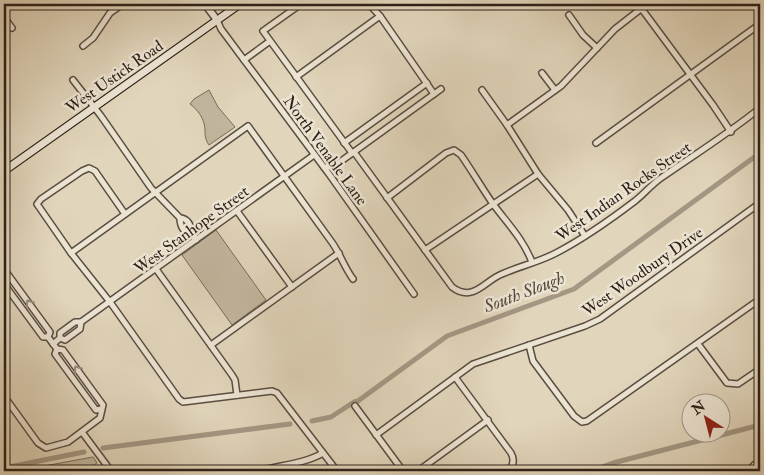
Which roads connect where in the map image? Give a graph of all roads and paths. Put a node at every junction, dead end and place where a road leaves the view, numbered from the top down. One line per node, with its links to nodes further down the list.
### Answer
1 (123, 4): 15 (street)
2 (205, 4): 11 (street)
3 (240, 4): 11 (main road, West Ustick Road)
4 (301, 4): 14 (street)
5 (369, 4): 9 (street)
6 (647, 4): 7 (street)
7 (641, 8): 16 (street); 19 (street)
8 (568, 15): 16 (street)
9 (380, 16): 20 (street); 22 (street)
10 (4, 18): 13 (street)
11 (217, 20): 17 (street, North Venable Lane); 27 (main road, West Ustick Road)
12 (760, 24): 19 (street)
13 (12, 28)
14 (270, 41): 17 (street); 20 (street)
15 (83, 46)
16 (597, 48): 25 (street)
17 (244, 60): 34 (street, North Venable Lane)
18 (542, 73): 25 (street)
19 (690, 75): 30 (street); 32 (street)
20 (296, 77): 31 (street)
21 (73, 80): 27 (street)
22 (427, 83): 26 (street); 31 (street)
23 (441, 89): 26 (street)
24 (482, 90): 29 (street)
25 (555, 90): 29 (street)
26 (434, 94): 33 (street)
27 (94, 108): 36 (main road, West Ustick Road); 39 (street)
28 (760, 108): 30 (street, West Indian Rocks Street)
29 (507, 125): 37 (street)
30 (731, 132): 46 (street, West Indian Rocks Street)
31 (344, 143): 33 (street)
32 (596, 143)
33 (353, 152): 35 (street); 40 (street)
34 (314, 155): 35 (street, North Venable Lane); 38 (street, West Stanhope Street)
35 (324, 166): 57 (street, North Venable Lane)
36 (4, 171)
37 (538, 174): 42 (street); 46 (street)
38 (284, 176): 39 (street); 43 (street, West Stanhope Street); 50 (street)
39 (155, 193): 44 (street); 45 (street)
40 (387, 198): 42 (street); 48 (street)
41 (760, 203): 66 (street, West Woodbury Drive)
42 (493, 204): 48 (street); 51 (street)
43 (237, 211): 47 (street, West Stanhope Street); 56 (street)
44 (125, 214): 49 (street); 49 (street)
45 (180, 218): 47 (street); 47 (street)
46 (585, 236): 51 (street, West Indian Rocks Street)
47 (195, 238): 53 (street, West Stanhope Street)
48 (426, 250): 51 (street, West Indian Rocks Street)
49 (71, 253): 59 (street)
50 (339, 253): 54 (street); 56 (street)
51 (532, 262)
52 (4, 269): 61 (street, one-way to 52)
53 (156, 269): 59 (street, West Stanhope Street); 65 (street)
54 (353, 279)
55 (4, 284): 61 (street)
56 (292, 287): 65 (street)
57 (414, 294)
58 (760, 299): 64 (street)
59 (110, 302): 60 (street, West Stanhope Street); 70 (street)
60 (81, 322): 62 (street, West Stanhope Street); 62 (street, West Stanhope Street)
61 (48, 337): 63 (street)
62 (60, 338): 63 (street, West Stanhope Street)
63 (53, 344): 67 (street)
64 (698, 344): 66 (street); 68 (street)
65 (211, 345): 70 (street)
66 (529, 345): 69 (street, West Woodbury Drive)
67 (57, 349): 73 (street, one-way to 67); 73 (street)
68 (760, 369)
69 (455, 377): 74 (street); 76 (street, West Woodbury Drive)
70 (237, 395): 77 (street)
71 (5, 401): 75 (street)
72 (355, 406): 76 (street)
73 (101, 409): 75 (street)
74 (488, 420): 83 (street); 84 (street)
75 (82, 432): 79 (street)
76 (376, 435): 82 (street)
77 (323, 453): 80 (street); 81 (street)
78 (760, 460): 85 (street)
79 (111, 471)
80 (258, 471)
81 (337, 471)
82 (403, 471)
83 (418, 471)
84 (508, 471)
85 (749, 471)

